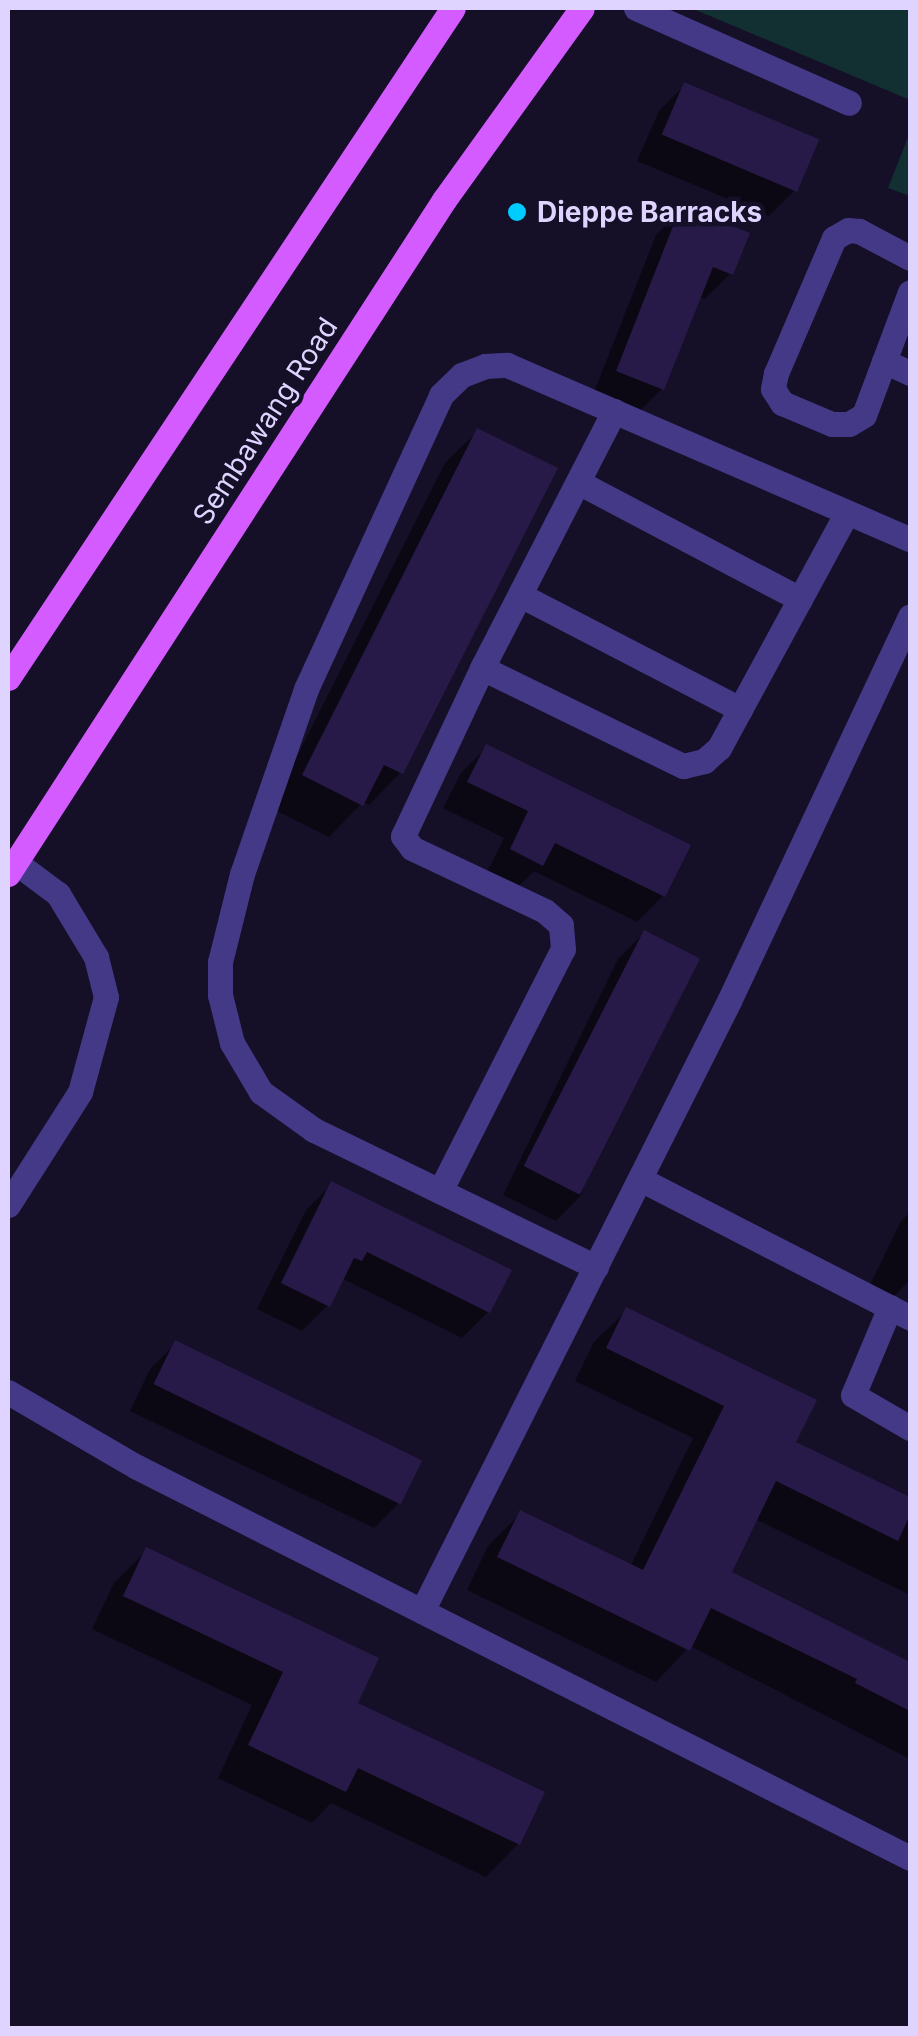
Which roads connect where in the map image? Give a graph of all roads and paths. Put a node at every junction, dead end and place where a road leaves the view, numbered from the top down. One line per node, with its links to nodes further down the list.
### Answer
1 (451, 8): 17 (main road)
2 (582, 8): 19 (main road, Sembawang Road)
3 (636, 8): 4 (street)
4 (849, 103)
5 (910, 258): 7 (street)
6 (910, 292): 7 (street)
7 (884, 361): 8 (street)
8 (910, 374)
9 (614, 412): 10 (street); 11 (street); 21 (street)
10 (578, 482): 13 (street); 14 (street)
11 (847, 512): 12 (street); 14 (street)
12 (910, 539)
13 (520, 596): 16 (street); 18 (street)
14 (800, 599): 18 (street)
15 (910, 617): 20 (street)
16 (482, 668): 18 (street); 21 (street)
17 (8, 678)
18 (740, 709)
19 (10, 867): 22 (street)
20 (640, 1179): 23 (street); 24 (street)
21 (440, 1191): 23 (street)
22 (8, 1205)
23 (596, 1267): 27 (street)
24 (900, 1312): 26 (street)
25 (8, 1392): 27 (street)
26 (910, 1428)
27 (422, 1611): 28 (street)
28 (910, 1858)

